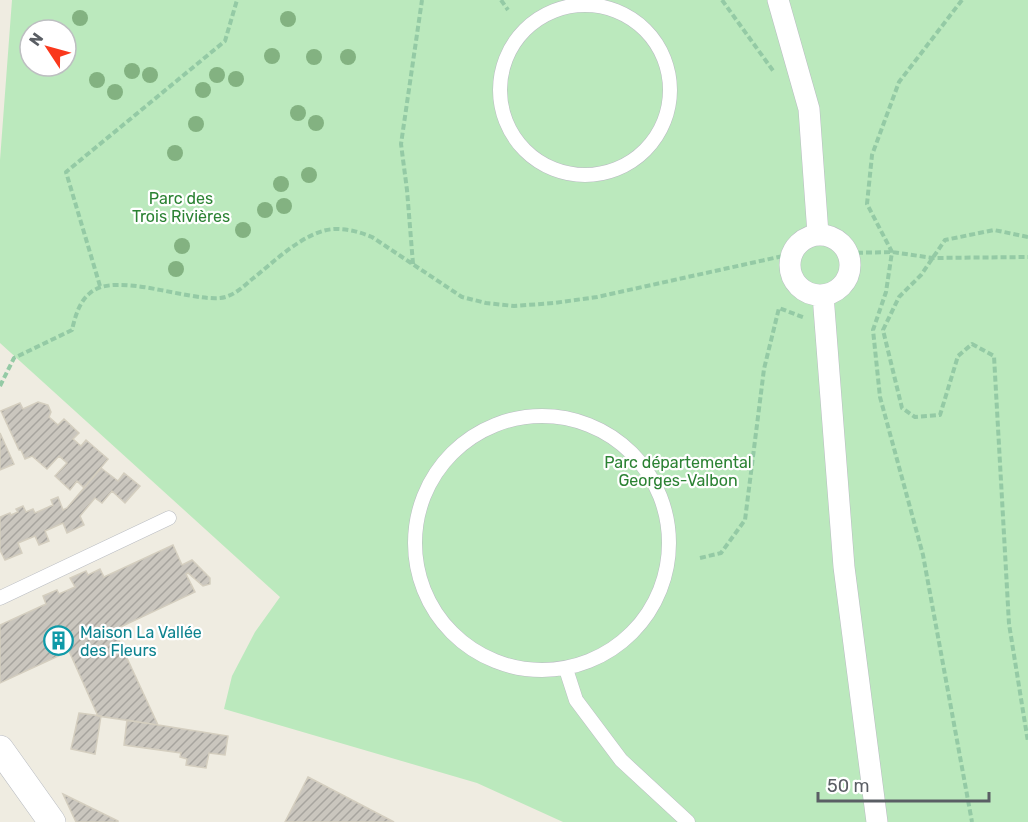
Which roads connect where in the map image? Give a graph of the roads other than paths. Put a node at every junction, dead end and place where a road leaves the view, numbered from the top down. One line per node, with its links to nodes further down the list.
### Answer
1 (778, 0): 3 (street)
2 (570, 3): 2 (lane)
3 (818, 234): 4 (street); 4 (street)
4 (823, 295): 11 (street)
5 (169, 518): 6 (lane)
6 (0, 598)
7 (566, 669): 7 (lane); 10 (lane)
8 (0, 749): 9 (street)
9 (52, 822)
10 (688, 822)
11 (877, 822)

